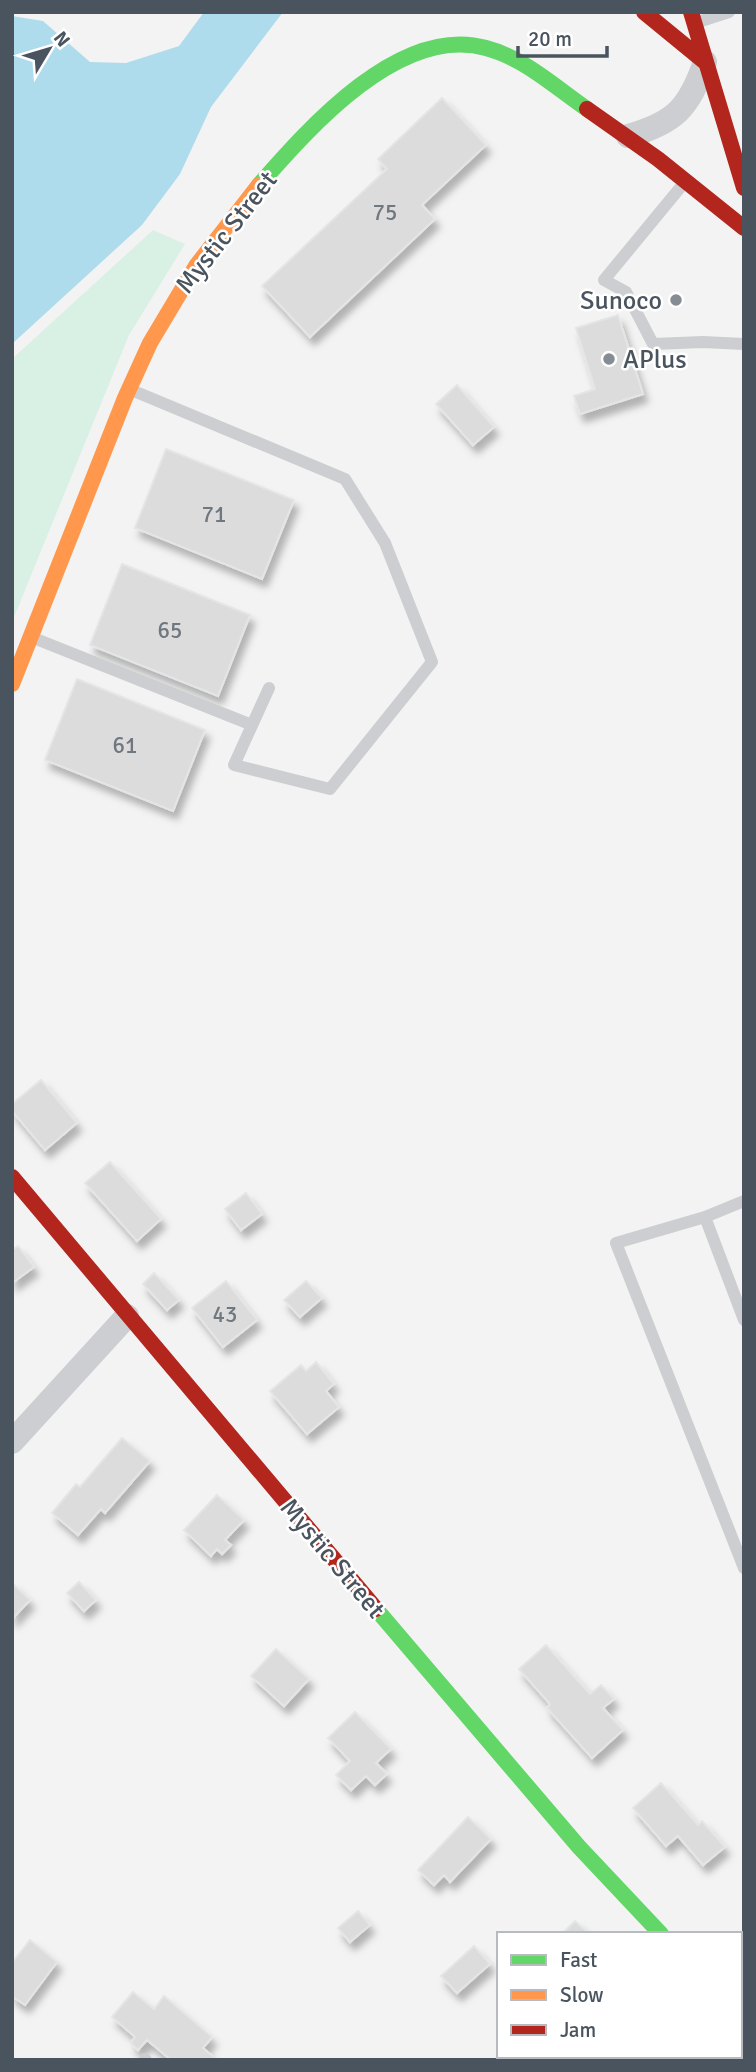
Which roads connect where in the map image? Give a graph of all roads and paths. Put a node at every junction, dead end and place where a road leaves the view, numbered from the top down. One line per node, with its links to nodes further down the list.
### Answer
1 (644, 12): 4 (main road)
2 (729, 12): 3 (lane)
3 (693, 18): 4 (main road)
4 (705, 62): 5 (street); 7 (main road)
5 (628, 136): 6 (main road, Mystic Street); 10 (main road, Mystic Street)
6 (687, 180): 8 (main road, Mystic Street); 9 (lane)
7 (744, 188)
8 (744, 228)
9 (744, 344)
10 (129, 388): 11 (main road, Mystic Street); 14 (lane)
11 (31, 637): 12 (main road, Mystic Street); 14 (lane)
12 (12, 684)
13 (269, 688): 14 (lane)
14 (251, 725)
15 (12, 1177): 18 (main road, Mystic Street)
16 (744, 1200): 17 (lane)
17 (705, 1217): 19 (lane); 21 (lane)
18 (127, 1316): 20 (street); 22 (main road, Mystic Street)
19 (744, 1320)
20 (12, 1442)
21 (744, 1568)
22 (659, 1932)

